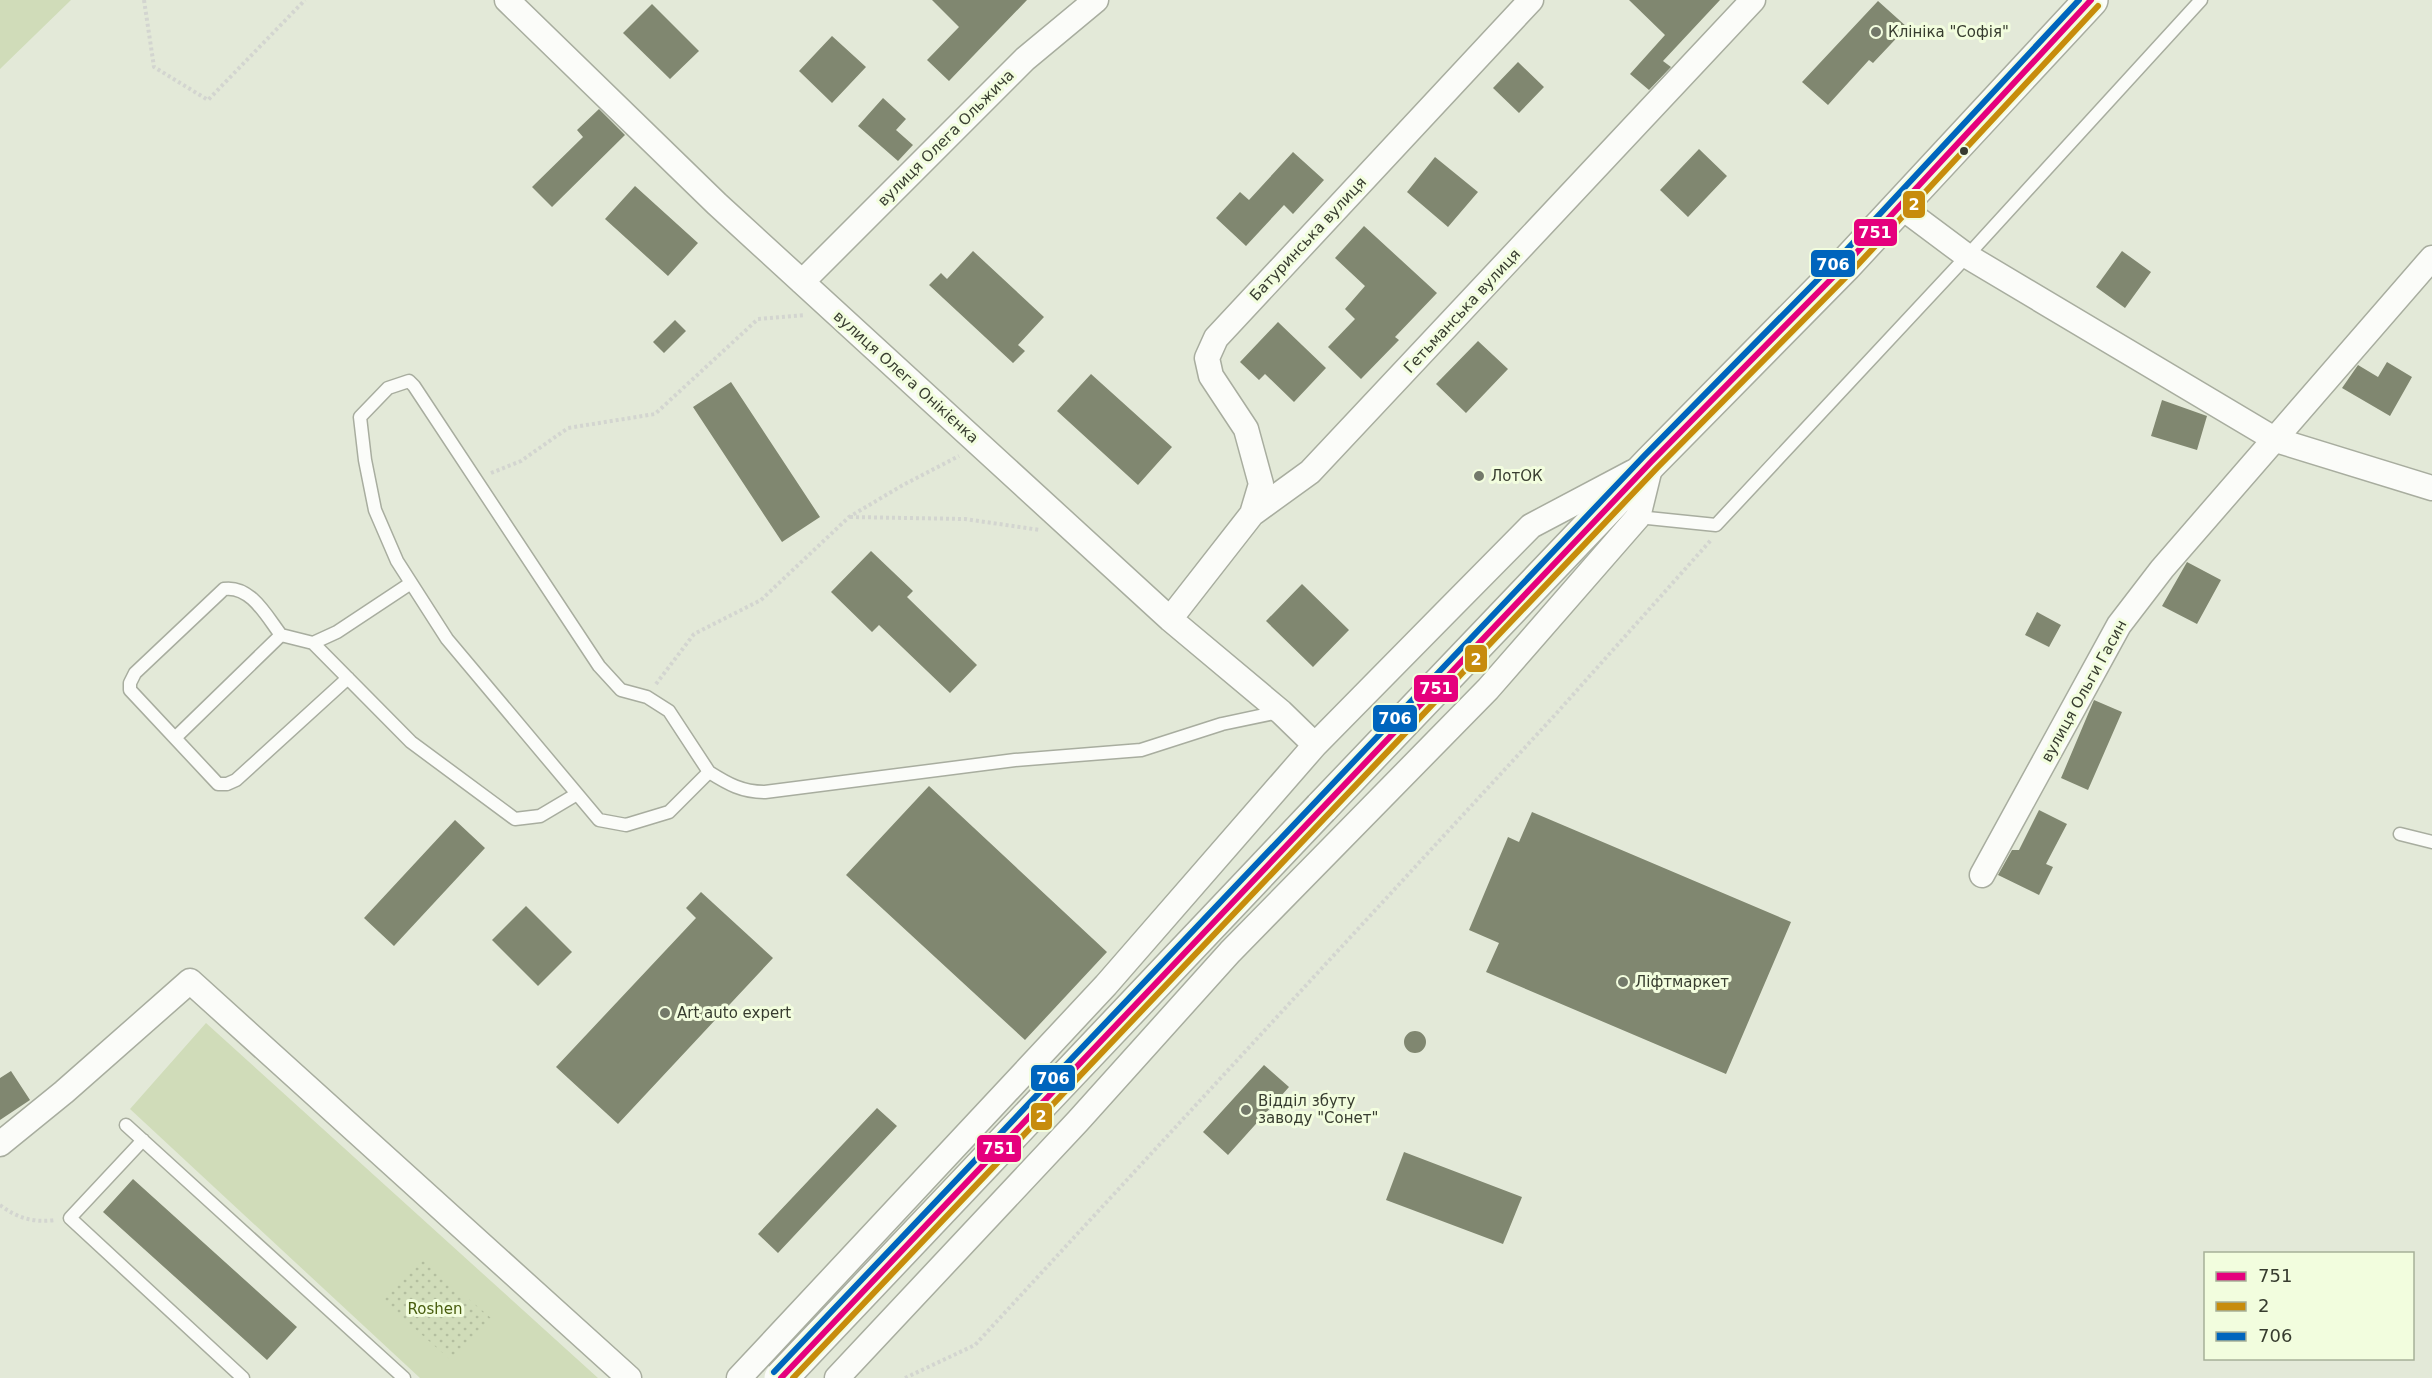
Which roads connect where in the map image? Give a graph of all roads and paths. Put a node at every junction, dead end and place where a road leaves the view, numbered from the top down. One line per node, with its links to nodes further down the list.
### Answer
1 (144, 0): 2 (path)
2 (305, 0)
3 (507, 0): 12 (street, вулиця Олега Онікієнка)
4 (1096, 0): 12 (street, вулиця Олега Ольжича)
5 (1531, 0): 19 (street, Батуринська вулиця)
6 (1753, 0): 19 (street, Гетьманська вулиця)
7 (2091, 0): 9 (main road)
8 (2201, 0): 10 (lane)
9 (1900, 206): 10 (street); 16 (main road)
10 (1967, 256): 14 (street); 22 (lane)
11 (2432, 258): 14 (street, вулиця Ольги Гасин)
12 (802, 282): 13 (street, вулиця Олега Онікієнка)
13 (835, 312): 15 (street, вулиця Олега Онікієнка); 17 (path)
14 (2276, 440): 18 (street); 37 (street, вулиця Ольги Гасин)
15 (980, 445): 20 (path); 23 (street, вулиця Олега Онікієнка)
16 (1651, 462): 21 (street); 32 (street); 49 (main road, bridge)
17 (476, 480): 24 (lane); 29 (lane)
18 (2432, 488)
19 (1252, 513): 25 (street, Гетьманська вулиця)
20 (849, 517): 23 (path); 29 (path)
21 (1638, 517): 22 (lane); 39 (street)
22 (1716, 525): 51 (path)
23 (1079, 536): 25 (street, вулиця Олега Онікієнка)
24 (411, 583): 27 (lane); 34 (lane)
25 (1170, 619): 30 (street, вулиця Олега Онікієнка)
26 (281, 635): 27 (lane); 31 (lane); 31 (lane)
27 (313, 643): 28 (lane)
28 (348, 678): 31 (lane); 34 (lane)
29 (647, 697): 33 (lane)
30 (1281, 712): 32 (street, вулиця Олега Онікієнка); 33 (lane)
31 (176, 737)
32 (1315, 745): 38 (street)
33 (709, 772): 34 (lane)
34 (577, 794)
35 (2400, 834): 36 (lane)
36 (2432, 842)
37 (1982, 875)
38 (1106, 985): 39 (street); 48 (street)
39 (1157, 1033): 50 (street)
40 (126, 1125): 41 (lane)
41 (143, 1140): 44 (lane); 46 (lane)
42 (0, 1144): 47 (street)
43 (0, 1205): 44 (path)
44 (70, 1218): 45 (lane)
45 (243, 1378)
46 (404, 1378)
47 (629, 1378)
48 (739, 1378)
49 (781, 1378)
50 (837, 1378)
51 (905, 1378)

